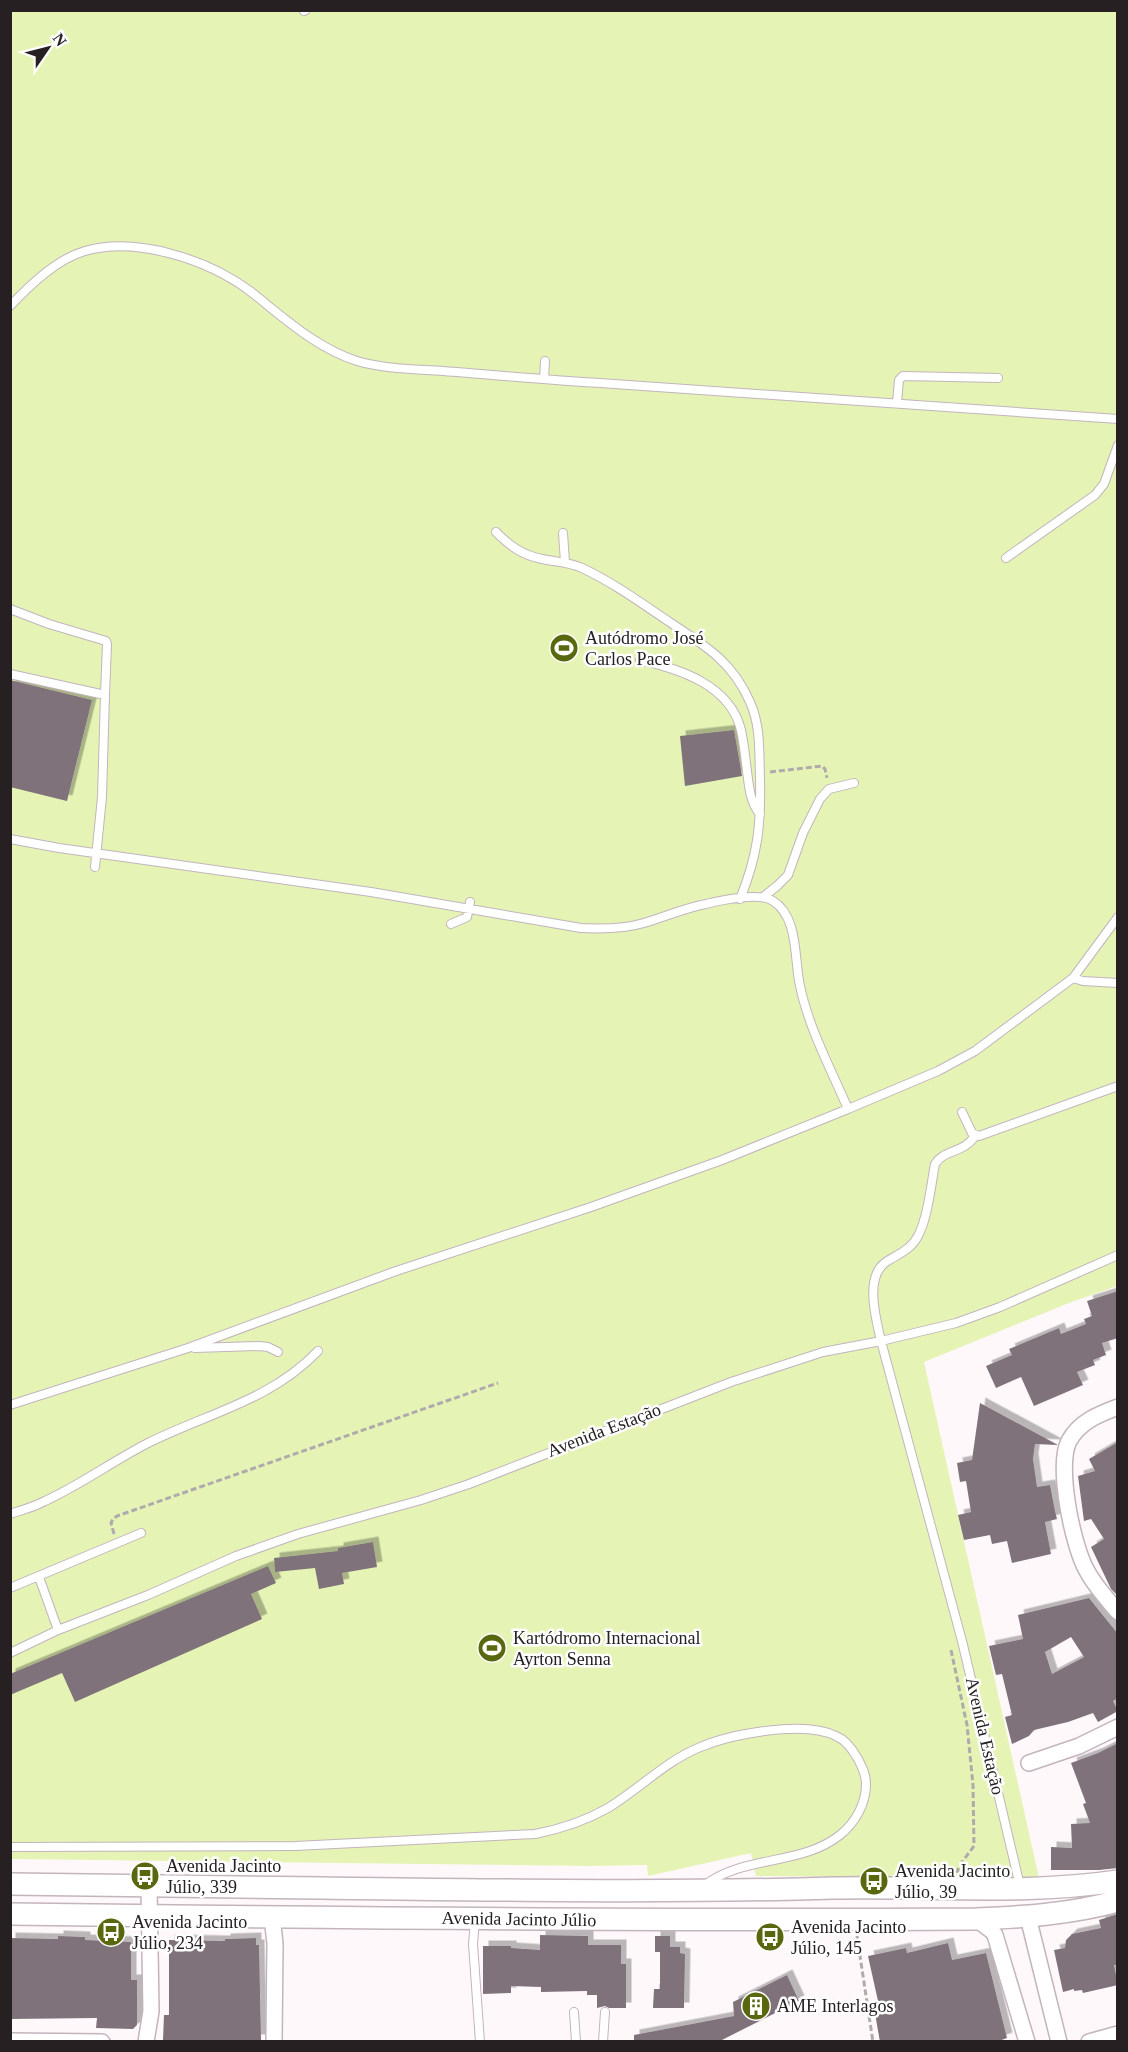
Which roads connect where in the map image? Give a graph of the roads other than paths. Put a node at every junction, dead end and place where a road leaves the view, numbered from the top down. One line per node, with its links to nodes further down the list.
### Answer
1 (10, 306): 4 (lane)
2 (545, 361): 4 (lane)
3 (998, 378): 5 (lane)
4 (544, 379): 5 (lane)
5 (897, 403): 6 (lane)
6 (1118, 419)
7 (1118, 445): 10 (lane)
8 (496, 532): 11 (lane)
9 (563, 533): 11 (lane)
10 (1006, 558)
11 (565, 562): 17 (lane)
12 (10, 609): 15 (lane)
13 (640, 660): 17 (lane)
14 (10, 674): 15 (lane)
15 (105, 695): 19 (lane)
16 (854, 783): 21 (lane)
17 (761, 814): 22 (lane)
18 (10, 839): 19 (lane)
19 (97, 853): 20 (lane); 23 (lane)
20 (95, 867)
21 (763, 897): 22 (lane); 29 (lane)
22 (740, 898): 23 (lane)
23 (469, 905): 25 (lane)
24 (1118, 917): 26 (lane)
25 (451, 924)
26 (1072, 978): 27 (lane); 29 (lane)
27 (1118, 983)
28 (1118, 1086): 31 (lane)
29 (848, 1109): 34 (lane)
30 (962, 1112): 31 (lane)
31 (975, 1136): 33 (lane)
32 (1118, 1255): 33 (lane, Avenida Estação)
33 (881, 1341): 44 (lane, Avenida Estação); 53 (lane, Avenida Estação)
34 (188, 1348): 36 (lane); 37 (lane)
35 (318, 1351): 39 (lane)
36 (278, 1352)
37 (10, 1405)
38 (1118, 1407): 43 (street)
39 (10, 1514)
40 (141, 1533): 41 (lane)
41 (39, 1577): 42 (lane); 44 (lane)
42 (10, 1588)
43 (1118, 1612)
44 (58, 1630): 45 (lane, Avenida Estação)
45 (10, 1653)
46 (1118, 1727): 47 (street)
47 (1029, 1763)
48 (10, 1847): 55 (lane)
49 (1111, 1882): 53 (street, Avenida Jacinto Júlio); 56 (street)
50 (10, 1884): 51 (street, Avenida Jacinto Júlio)
51 (149, 1887): 55 (street, Avenida Jacinto Júlio); 58 (street)
52 (984, 1888): 53 (street, Avenida Jacinto Júlio); 54 (street, Avenida Jacinto Júlio); 60 (street)
53 (1021, 1888)
54 (790, 1889): 55 (street, Avenida Jacinto Júlio); 63 (street)
55 (699, 1890)
56 (1112, 1903): 60 (street, Avenida Jacinto Júlio)
57 (10, 1914): 58 (street, Avenida Jacinto Júlio)
58 (150, 1916): 59 (street, Avenida Jacinto Júlio); 69 (street)
59 (272, 1916): 61 (street, Avenida Jacinto Júlio); 70 (street)
60 (1028, 1917): 62 (street, Avenida Jacinto Júlio); 75 (street)
61 (476, 1918): 63 (street, Avenida Jacinto Júlio); 71 (lane)
62 (976, 1919): 63 (street, Avenida Jacinto Júlio); 74 (street)
63 (789, 1920)
64 (574, 2012): 72 (lane)
65 (605, 2012): 73 (lane)
66 (1118, 2034): 76 (street)
67 (10, 2041): 68 (street)
68 (102, 2042)
69 (146, 2042)
70 (274, 2042)
71 (480, 2042)
72 (576, 2042)
73 (603, 2042)
74 (1027, 2042)
75 (1059, 2042)
76 (1089, 2042)

